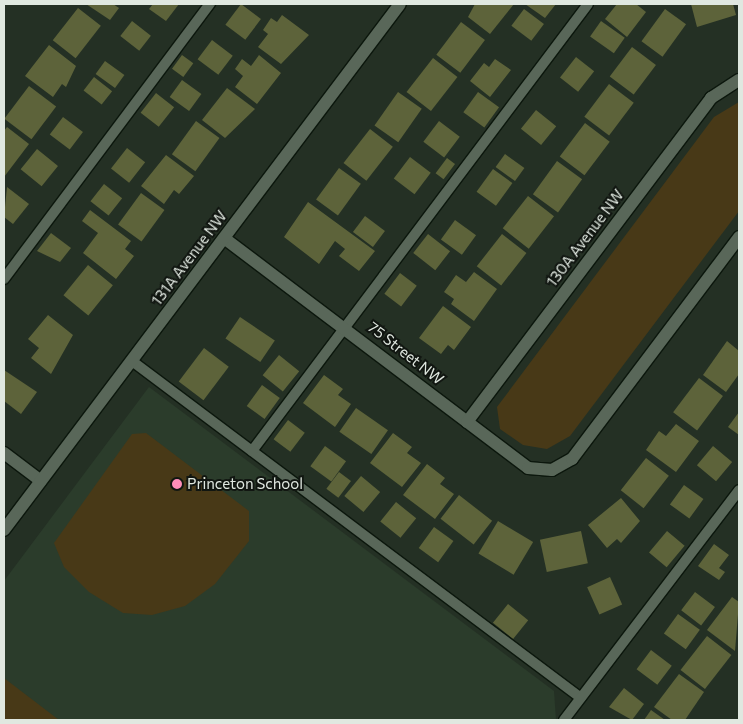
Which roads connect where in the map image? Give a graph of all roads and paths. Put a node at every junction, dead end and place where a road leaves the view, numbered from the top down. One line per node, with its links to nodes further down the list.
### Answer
1 (210, 4): 7 (lane)
2 (400, 4): 6 (street, 131A Avenue NW)
3 (588, 4): 8 (lane)
4 (737, 80): 10 (street, 130A Avenue NW)
5 (739, 237): 10 (street, 75 Street NW)
6 (224, 238): 8 (street, 75 Street NW); 9 (street, 131A Avenue NW)
7 (4, 279)
8 (345, 327): 10 (street, 75 Street NW); 11 (lane)
9 (132, 361): 11 (lane); 13 (street, 131A Avenue NW)
10 (468, 422)
11 (252, 451): 16 (lane)
12 (4, 453): 13 (street)
13 (41, 481): 15 (street, 131A Avenue NW)
14 (739, 490): 16 (lane)
15 (4, 530)
16 (581, 698): 17 (lane)
17 (564, 720)

